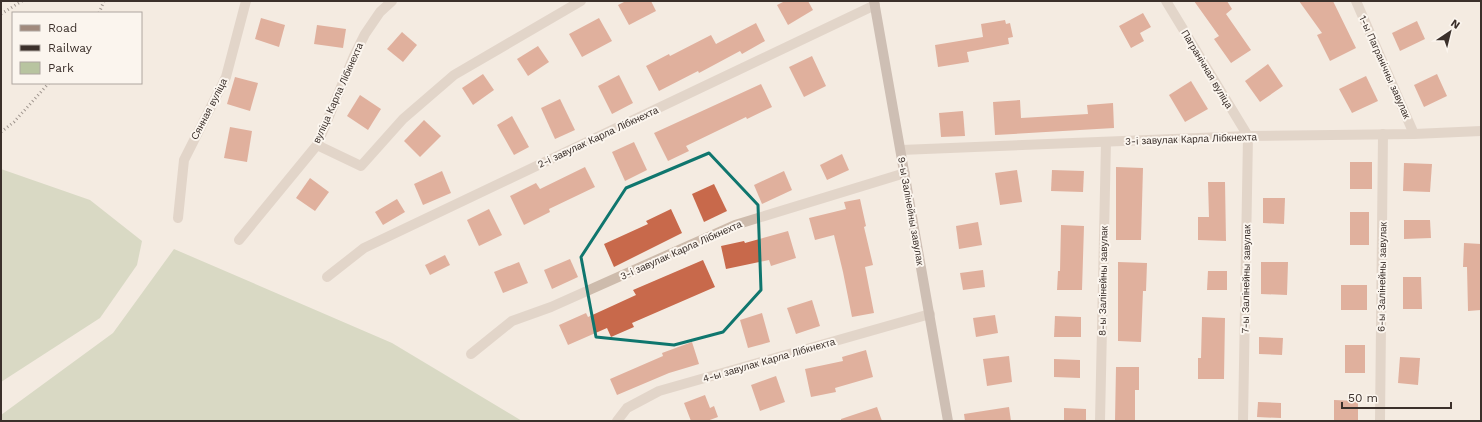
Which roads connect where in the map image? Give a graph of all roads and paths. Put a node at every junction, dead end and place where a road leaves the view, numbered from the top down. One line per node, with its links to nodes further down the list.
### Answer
1 (246, 1): 15 (street, Сянная вуліца)
2 (392, 1): 12 (street, вуліца Карла Лібкнехта)
3 (581, 1): 12 (street)
4 (1166, 1): 10 (street, Пагранічная вуліца)
5 (1356, 1): 9 (street, 1-ы Пагранічны завулак)
6 (875, 3): 13 (street, 9-ы Залінейны завулак); 17 (street, 2-і завулак Карла Лібкнехта)
7 (1481, 131): 9 (street, 3-і завулак Карла Лібкнехта)
8 (1383, 134): 9 (street, 3-і завулак Карла Лібкнехта); 10 (street, 3-і завулак Карла Лібкнехта); 24 (street, 6-ы Залінейны завулак)
9 (1414, 134)
10 (1248, 136): 11 (street, 3-і завулак Карла Лібкнехта); 23 (street, 7-ы Залінейны завулак)
11 (1106, 142): 13 (street, 3-і завулак Карла Лібкнехта); 22 (street, 8-ы Залінейны завулак)
12 (317, 144): 16 (street, вуліца Карла Лібкнехта)
13 (901, 150): 14 (street, 9-ы Залінейны завулак)
14 (905, 173): 18 (street, 9-ы Залінейны завулак); 19 (street, 3-і завулак Карла Лібкнехта)
15 (178, 218)
16 (239, 240)
17 (327, 277)
18 (930, 314): 20 (street, 4-ы завулак Карла Лібкнехта); 21 (street, 9-ы Залінейны завулак)
19 (471, 354)
20 (617, 421)
21 (948, 421)
22 (1100, 421)
23 (1243, 421)
24 (1380, 421)

